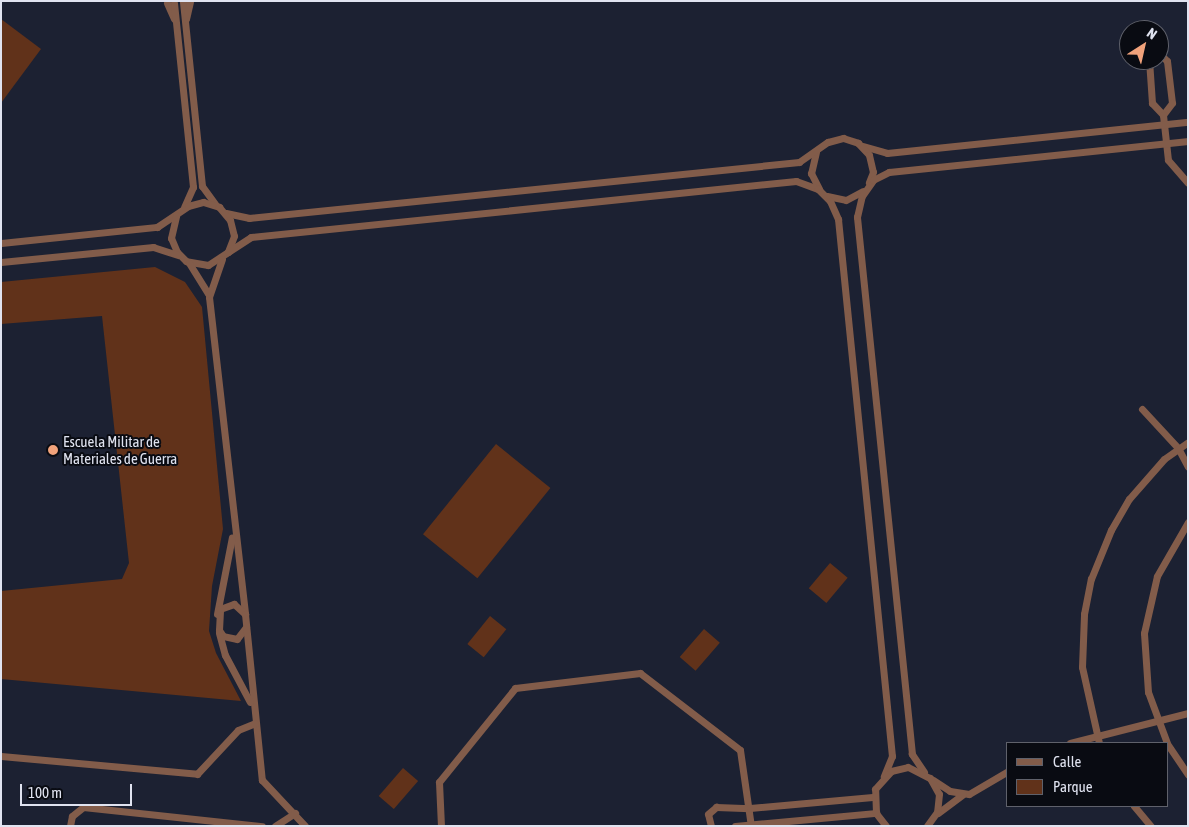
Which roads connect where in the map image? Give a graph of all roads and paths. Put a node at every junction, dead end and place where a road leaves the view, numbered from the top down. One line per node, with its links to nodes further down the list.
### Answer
1 (190, 1): 4 (street)
2 (183, 2): 4 (street)
3 (170, 3): 18 (street)
4 (186, 24): 17 (street)
5 (1149, 70): 7 (street)
6 (1168, 70): 7 (street)
7 (1162, 115): 9 (street)
8 (1188, 122): 9 (street)
9 (1163, 125): 11 (street); 12 (street)
10 (1188, 141): 12 (street)
11 (858, 143): 13 (street); 15 (street)
12 (1165, 144): 14 (street); 15 (street)
13 (816, 152): 16 (street); 19 (street)
14 (1188, 183)
15 (867, 187): 16 (street); 46 (street)
16 (822, 192): 22 (street); 49 (street)
17 (219, 207): 18 (street); 19 (street)
18 (181, 210): 20 (street)
19 (226, 213): 22 (street)
20 (176, 216): 21 (street); 24 (street)
21 (1, 244)
22 (228, 252): 23 (street)
23 (222, 258): 24 (street); 26 (street)
24 (184, 259): 25 (street); 26 (street)
25 (1, 262)
26 (209, 296): 31 (street)
27 (1142, 409): 29 (street)
28 (1188, 442): 29 (street)
29 (1178, 448): 30 (street); 41 (street)
30 (1188, 467)
31 (233, 519): 33 (street); 34 (street)
32 (1188, 522): 39 (street)
33 (245, 614): 34 (street); 35 (street)
34 (217, 616): 36 (street)
35 (246, 628): 36 (street); 38 (street)
36 (219, 630): 38 (street)
37 (1188, 713): 39 (street)
38 (254, 714): 40 (street)
39 (1157, 721): 41 (street); 43 (street)
40 (255, 723): 45 (street); 57 (street)
41 (1098, 740): 42 (street)
42 (1079, 742)
43 (1166, 742)
44 (1169, 747): 48 (street)
45 (1, 756)
46 (924, 772): 49 (street); 50 (street)
47 (1006, 772): 51 (street)
48 (1188, 775)
49 (884, 776): 52 (street)
50 (930, 778): 51 (street); 60 (street)
51 (963, 794): 60 (street)
52 (873, 797): 53 (street); 56 (street)
53 (798, 805): 55 (street); 58 (street)
54 (1135, 807): 69 (street)
55 (750, 808): 59 (street); 65 (street); 66 (street)
56 (876, 812): 58 (street); 68 (street)
57 (296, 813): 63 (street); 64 (street)
58 (800, 818): 59 (street)
59 (751, 824): 67 (street)
60 (929, 824)
61 (70, 826): 62 (street)
62 (262, 826)
63 (275, 826)
64 (305, 826)
65 (441, 826)
66 (711, 826)
67 (734, 826)
68 (885, 826)
69 (1150, 826)

